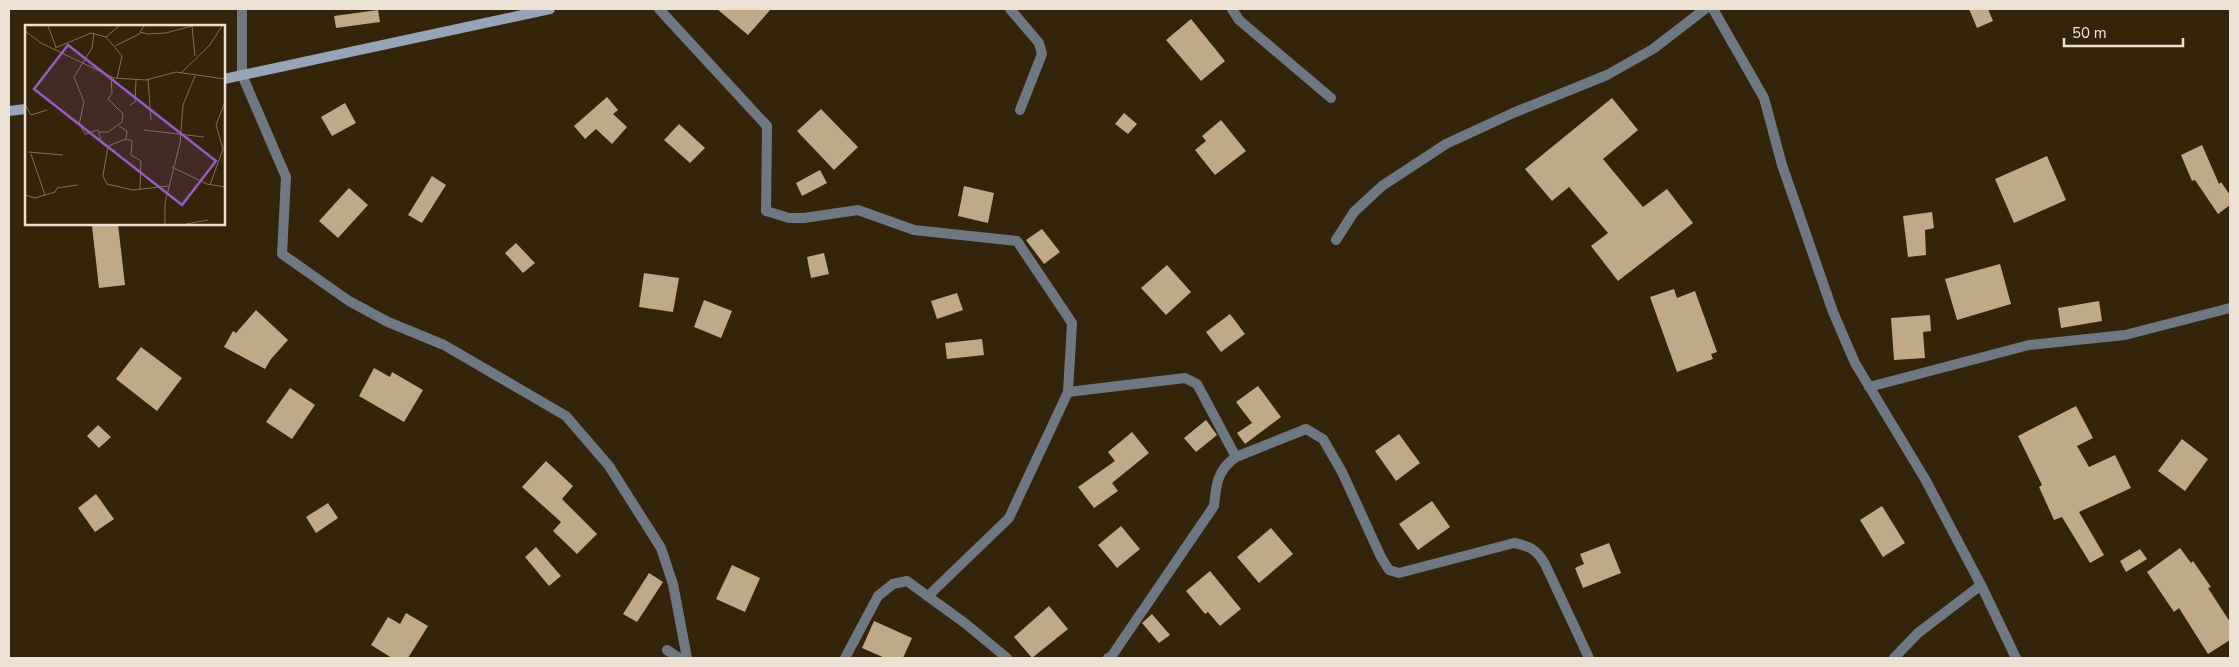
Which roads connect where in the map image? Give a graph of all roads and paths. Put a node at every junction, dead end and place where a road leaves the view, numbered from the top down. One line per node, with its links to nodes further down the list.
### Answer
1 (242, 9): 8 (street)
2 (550, 9): 8 (street)
3 (659, 9): 17 (street)
4 (1010, 9): 12 (street)
5 (1232, 9): 10 (street)
6 (1705, 9): 14 (street)
7 (1713, 9): 16 (street)
8 (242, 75): 9 (street); 23 (street)
9 (225, 79)
10 (1331, 98)
11 (25, 109): 13 (street)
12 (1020, 110)
13 (9, 111)
14 (1336, 240)
15 (2230, 308): 16 (street)
16 (1869, 387): 19 (street)
17 (1068, 392): 18 (street); 20 (street)
18 (1236, 457): 26 (street); 27 (street)
19 (1981, 585): 28 (street); 29 (street)
20 (928, 596): 24 (street); 25 (street)
21 (667, 650): 22 (street)
22 (679, 658)
23 (687, 658)
24 (845, 658)
25 (1007, 658)
26 (1110, 658)
27 (1589, 658)
28 (1894, 658)
29 (2016, 658)

